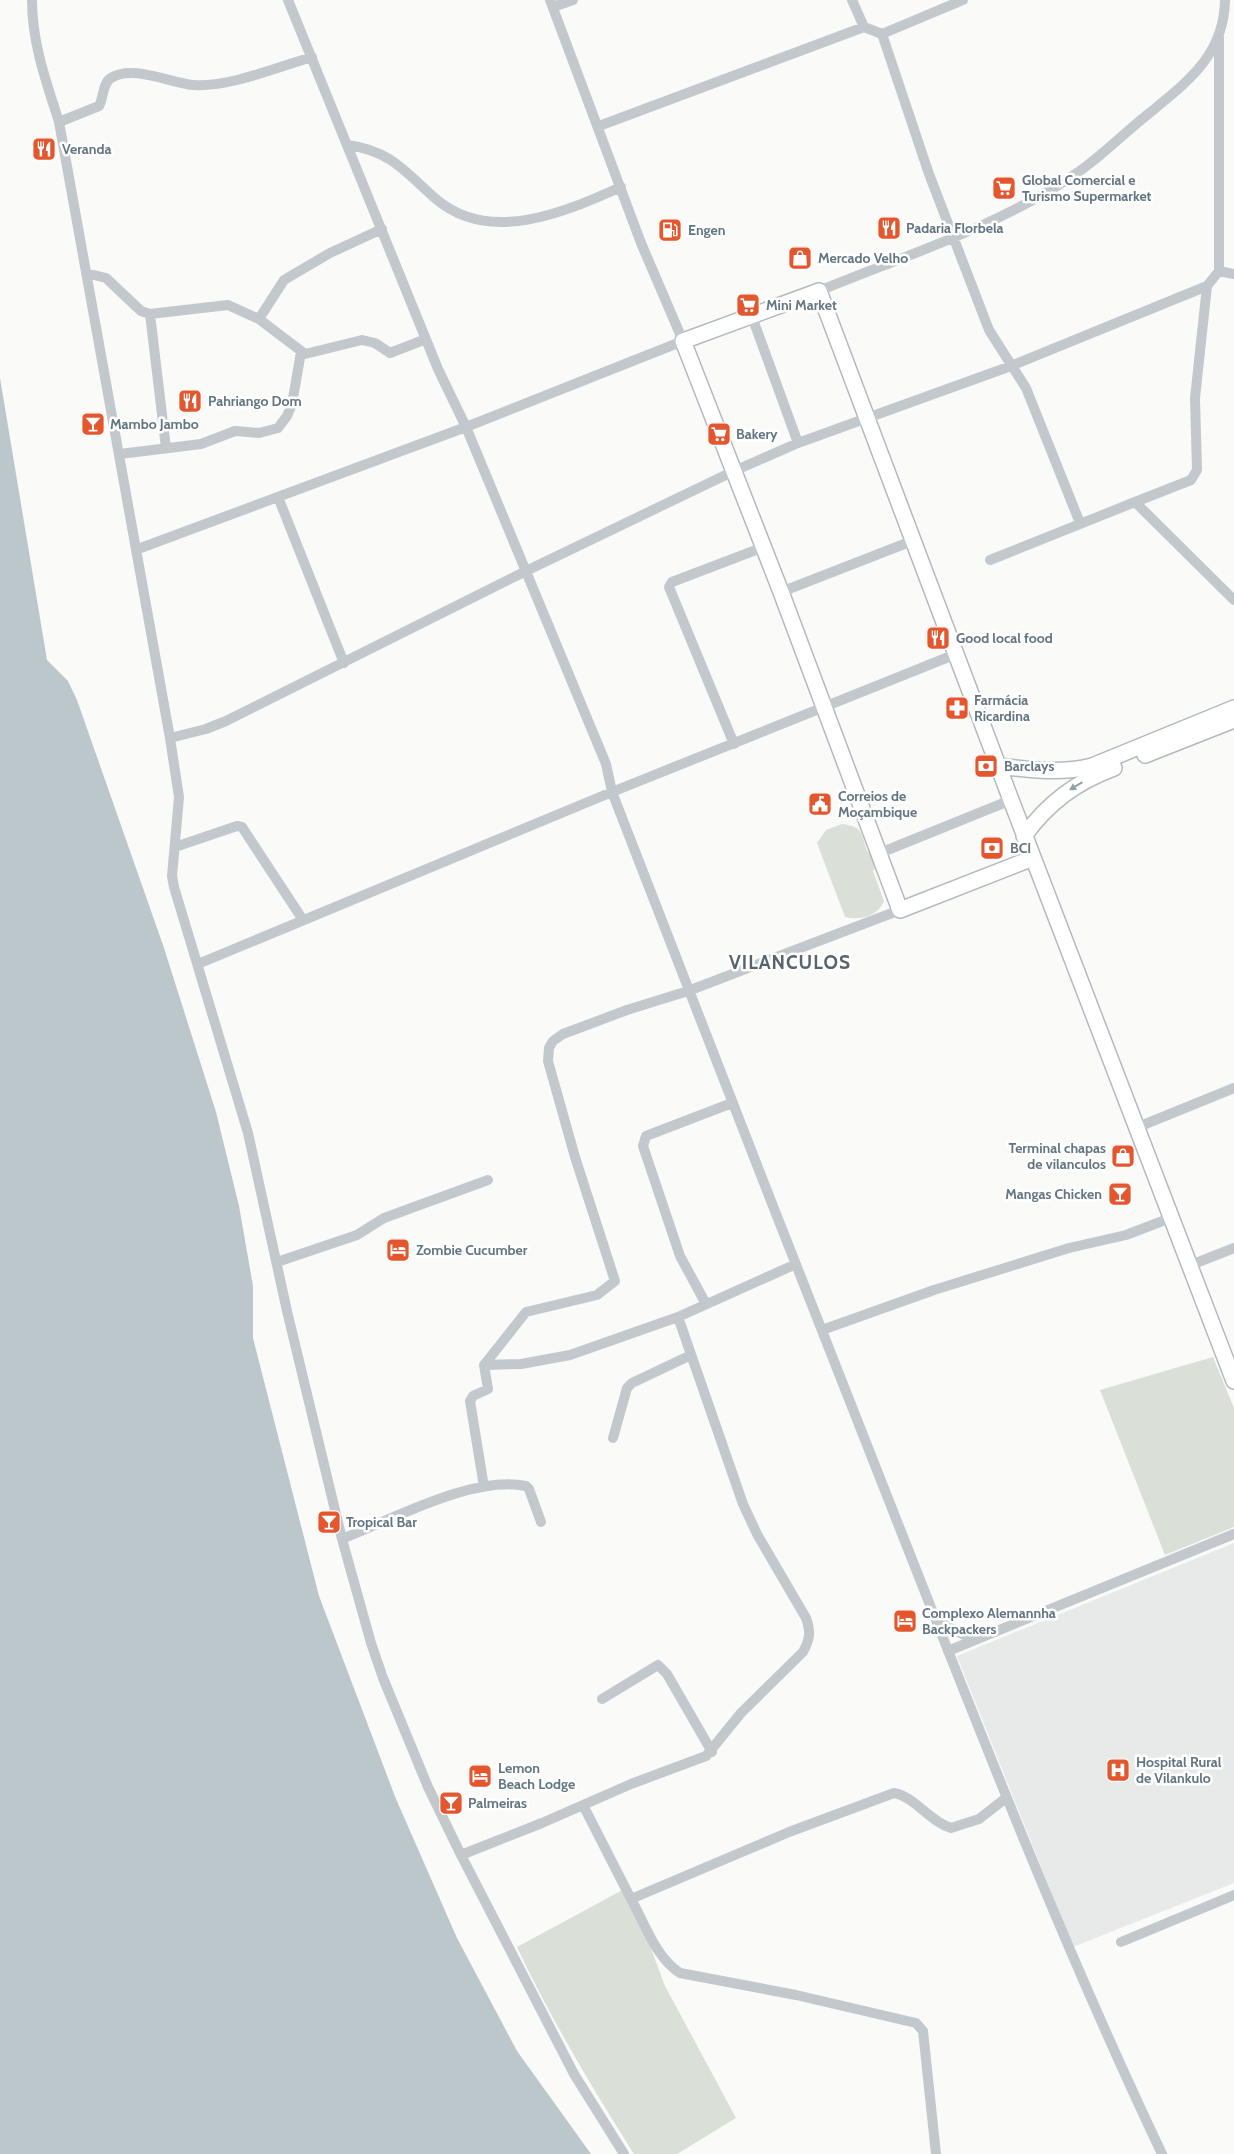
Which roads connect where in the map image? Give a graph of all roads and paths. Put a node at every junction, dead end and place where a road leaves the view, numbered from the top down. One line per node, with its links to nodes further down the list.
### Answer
1 (32, 0): 12 (street)
2 (288, 0): 11 (street)
3 (573, 0): 7 (street)
4 (852, 0): 8 (street)
5 (963, 0): 9 (street)
6 (1225, 0): 10 (street)
7 (552, 4): 13 (street)
8 (864, 27): 9 (street); 13 (street)
9 (882, 34): 17 (street)
10 (1219, 37): 17 (street); 18 (street)
11 (312, 57): 12 (street); 14 (street)
12 (59, 122): 19 (street)
13 (600, 126): 15 (street)
14 (348, 145): 15 (street); 16 (street)
15 (621, 188): 27 (street)
16 (382, 229): 25 (street); 26 (street)
17 (953, 236): 22 (street); 29 (street)
18 (1219, 271): 20 (street); 21 (street)
19 (86, 273): 23 (street); 34 (street)
20 (1234, 274)
21 (1207, 286): 29 (street); 37 (street)
22 (818, 291): 24 (main road); 30 (main road)
23 (150, 314): 25 (street); 33 (street)
24 (751, 314): 27 (main road); 32 (street)
25 (259, 319): 28 (street)
26 (426, 339): 28 (street); 31 (street)
27 (683, 341): 31 (street); 35 (main road)
28 (301, 352): 33 (street)
29 (1011, 366): 30 (street); 38 (street)
30 (867, 418): 32 (street); 39 (main road)
31 (466, 427): 36 (street); 43 (street)
32 (798, 443): 35 (street)
33 (166, 448): 34 (street)
34 (120, 454): 41 (street)
35 (734, 471): 40 (main road); 43 (street)
36 (278, 497): 41 (street); 47 (street)
37 (1135, 502): 38 (street); 45 (street)
38 (1080, 522): 42 (street)
39 (912, 541): 44 (street); 46 (main road)
40 (764, 547): 44 (main road); 52 (street)
41 (138, 549): 51 (street)
42 (990, 560)
43 (526, 571): 47 (street); 54 (street)
44 (781, 592): 48 (main road)
45 (1234, 600)
46 (956, 654): 48 (street); 53 (main road)
47 (344, 663): 51 (street)
48 (825, 708): 52 (street); 58 (main road)
49 (1234, 708): 53 (main road)
50 (1234, 720): 56 (main road, one-way to 56)
51 (170, 738): 57 (street)
52 (734, 744): 54 (street)
53 (999, 766): 55 (main road)
54 (612, 792): 61 (street); 63 (street)
55 (1010, 800): 56 (main road); 58 (street)
56 (1024, 836): 59 (main road)
57 (175, 847): 61 (street); 62 (street)
58 (880, 853): 60 (main road)
59 (1033, 858): 60 (main road); 66 (main road)
60 (900, 910): 63 (street)
61 (304, 920): 62 (street)
62 (198, 964): 70 (street)
63 (688, 991): 65 (street); 77 (street)
64 (1234, 1088): 66 (street)
65 (732, 1103): 71 (street); 73 (street)
66 (1138, 1127): 68 (main road)
67 (488, 1180): 70 (street)
68 (1173, 1218): 72 (main road); 75 (street)
69 (1234, 1248): 72 (street)
70 (277, 1262): 83 (street)
71 (796, 1264): 73 (street); 75 (street)
72 (1191, 1265): 78 (main road)
73 (706, 1304): 74 (street)
74 (678, 1317): 76 (street); 77 (street)
75 (822, 1330): 84 (street)
76 (691, 1355): 79 (street); 88 (street)
77 (484, 1365): 80 (street)
78 (1234, 1381)
79 (613, 1438)
80 (484, 1486): 81 (street); 83 (street)
81 (540, 1522)
82 (1234, 1534): 85 (street)
83 (342, 1539): 91 (street)
84 (937, 1621): 85 (street); 86 (street)
85 (974, 1640): 86 (street)
86 (948, 1651): 89 (street)
87 (602, 1699): 88 (street)
88 (712, 1752): 90 (street)
89 (1006, 1798): 93 (street); 97 (street)
90 (583, 1805): 91 (street); 93 (street)
91 (461, 1855): 95 (street)
92 (1234, 1896): 94 (street)
93 (632, 1899): 96 (street)
94 (1121, 1942)
95 (624, 2154)
96 (936, 2154)
97 (1162, 2154)

